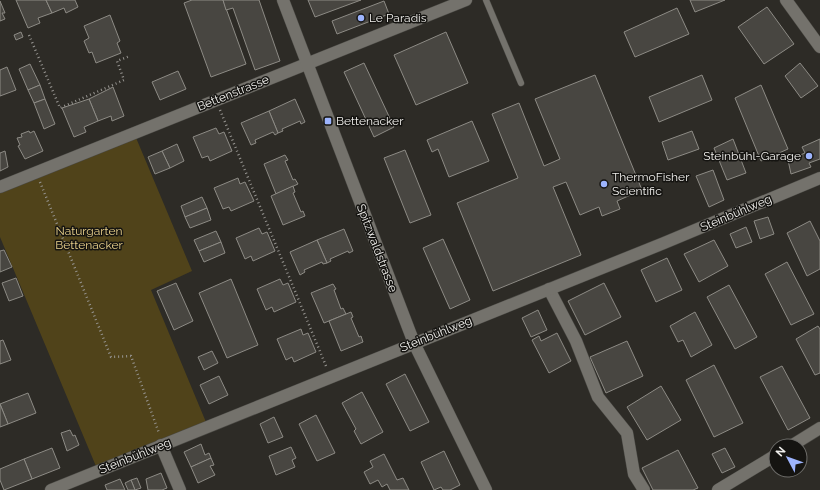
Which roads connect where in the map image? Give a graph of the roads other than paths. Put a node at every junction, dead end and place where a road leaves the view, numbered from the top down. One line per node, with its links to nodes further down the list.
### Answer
1 (283, 0): 6 (street, Spitzwaldstrasse)
2 (466, 0): 6 (street, Bettenstrasse)
3 (486, 0): 7 (lane)
4 (786, 0): 5 (street)
5 (820, 47)
6 (307, 63): 9 (street, Bettenstrasse); 11 (street, Spitzwaldstrasse)
7 (521, 83)
8 (820, 178): 10 (street, Steinbühlweg)
9 (0, 187)
10 (548, 289): 11 (street, Steinbühlweg); 19 (street)
11 (414, 343): 14 (street, Steinbühlweg); 18 (street, Spitzwaldstrasse)
12 (820, 428): 13 (street)
13 (804, 438)
14 (162, 445): 16 (street, Steinbühlweg); 17 (street)
15 (768, 460): 20 (street)
16 (51, 490)
17 (180, 490)
18 (486, 490)
19 (644, 490)
20 (718, 490)

